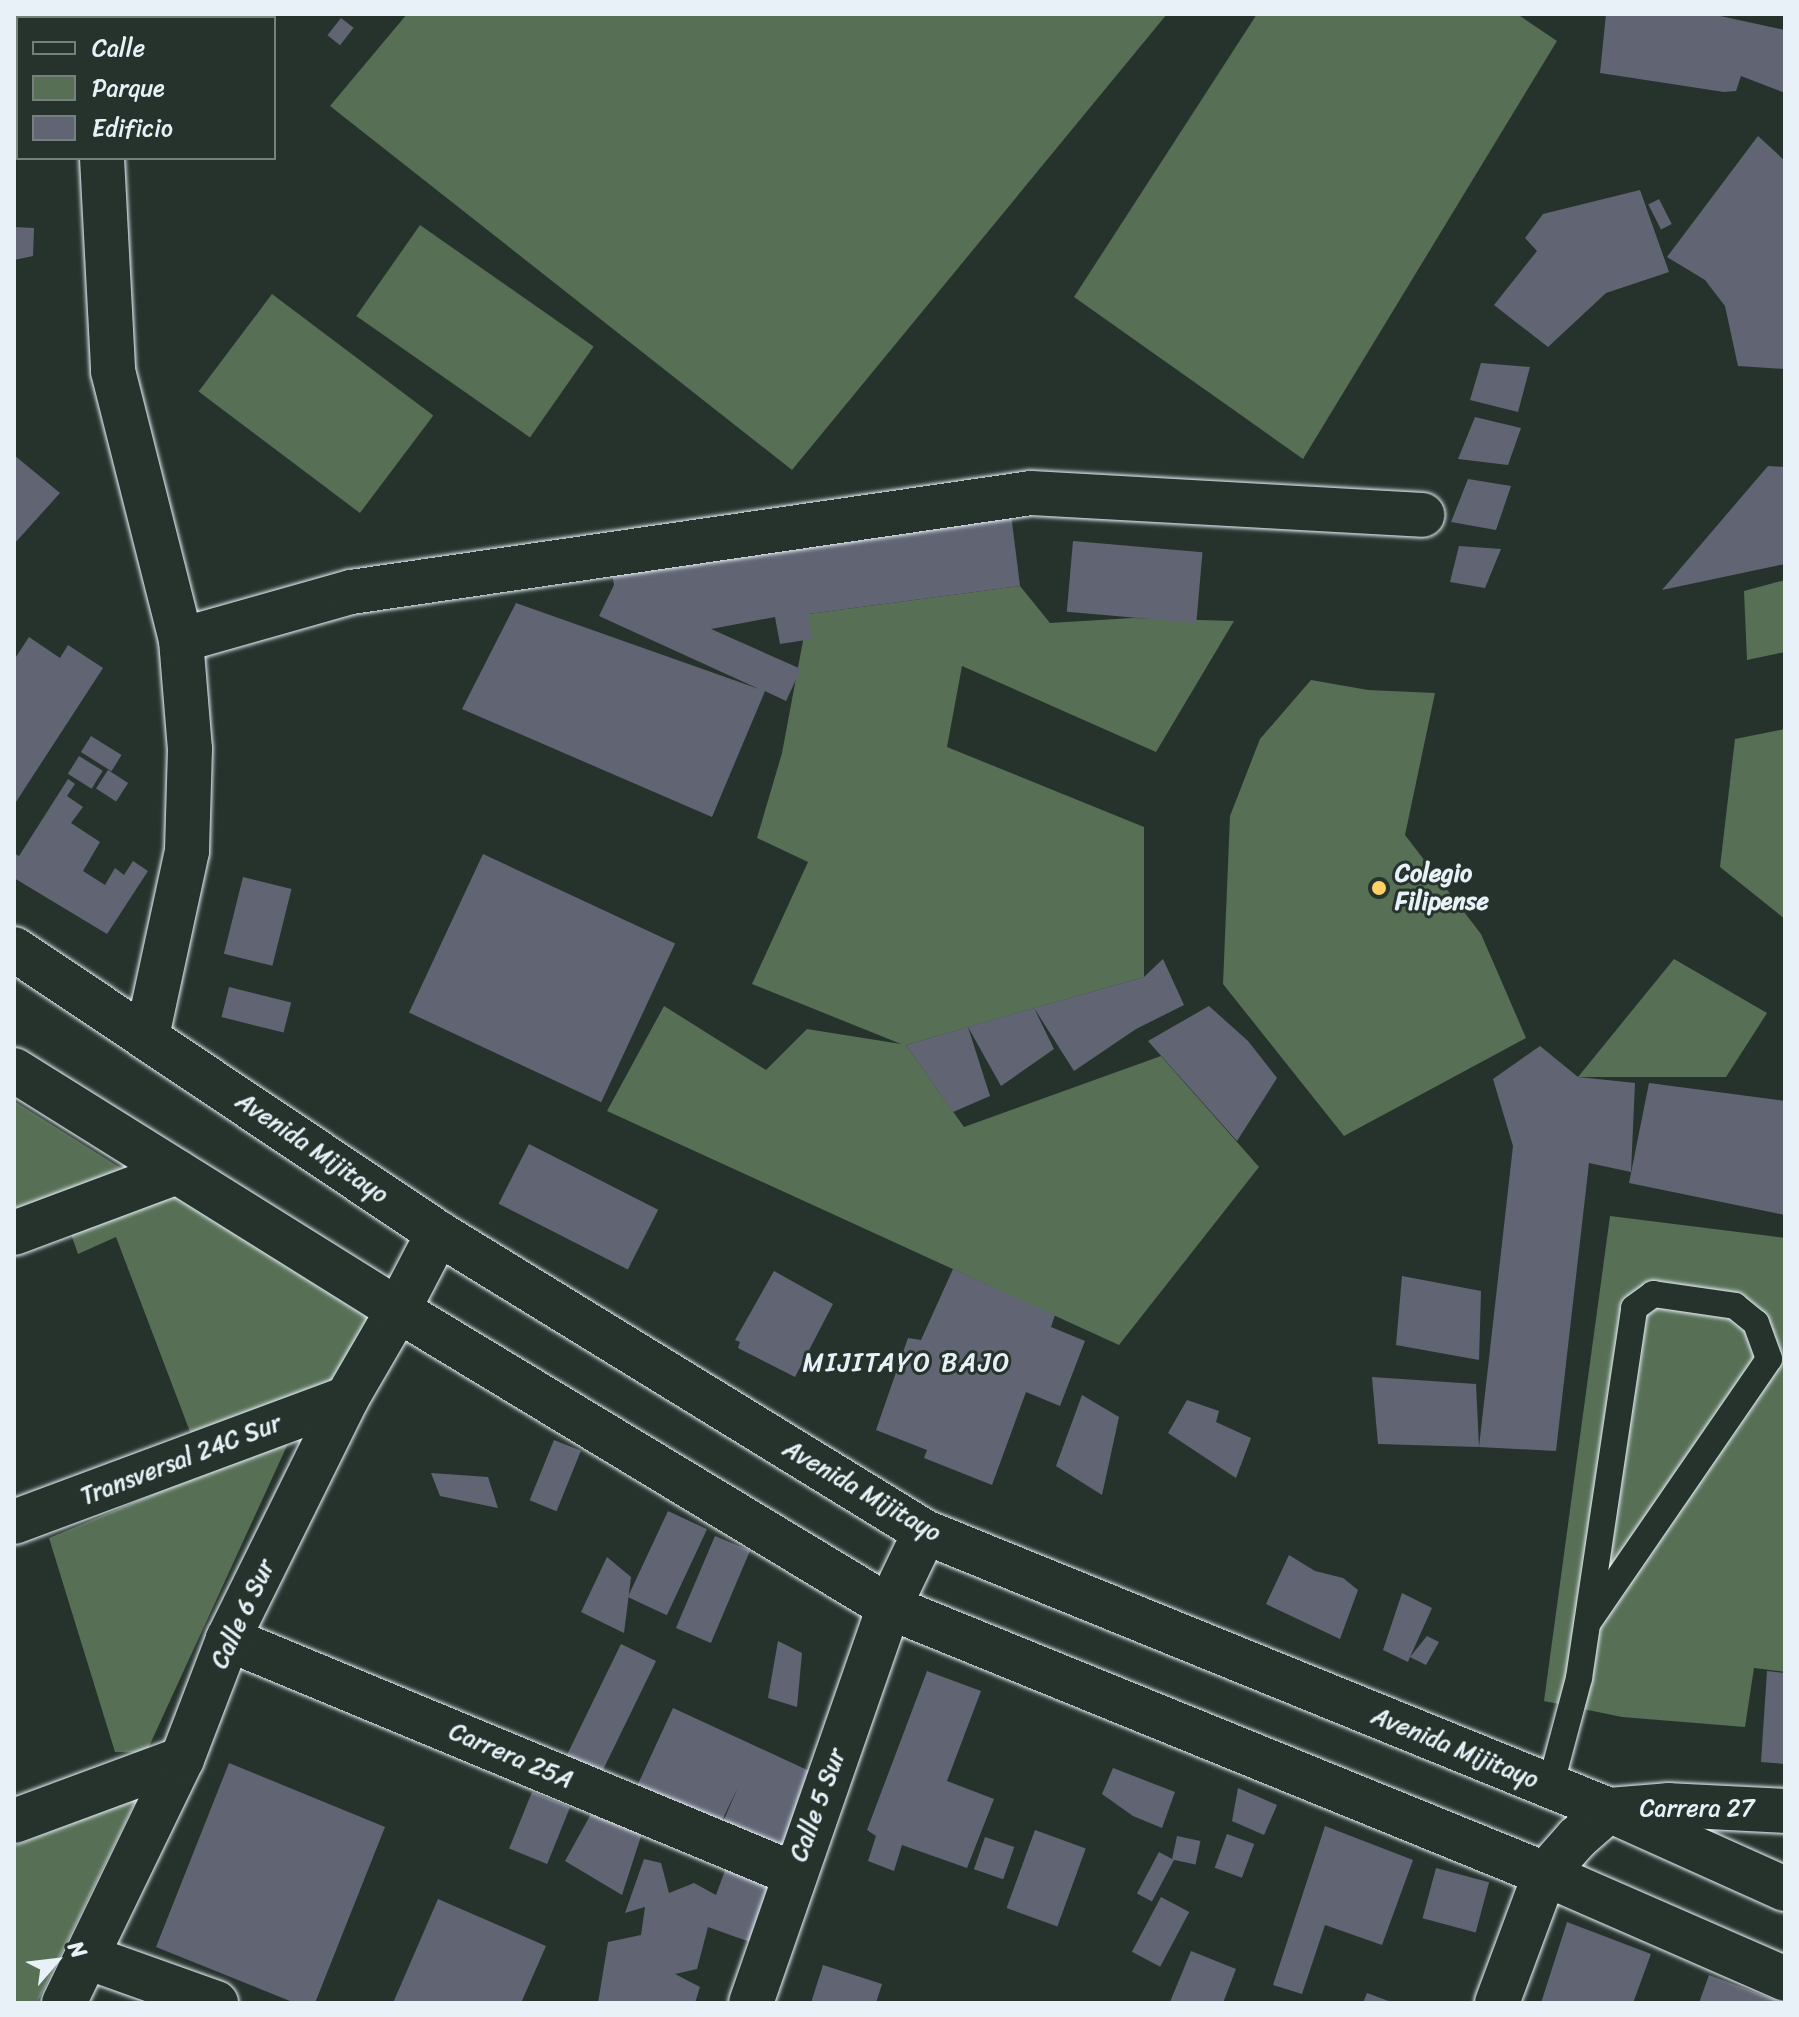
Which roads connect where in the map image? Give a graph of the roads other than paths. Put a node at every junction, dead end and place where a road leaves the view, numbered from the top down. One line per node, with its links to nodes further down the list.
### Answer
1 (102, 160): 3 (street)
2 (1422, 515): 3 (street)
3 (181, 640): 5 (street)
4 (14, 949): 5 (street, Avenida Mijitayo)
5 (147, 1036): 9 (street, Avenida Mijitayo)
6 (14, 1070): 7 (street)
7 (177, 1172): 8 (street); 10 (street)
8 (14, 1233)
9 (438, 1233): 10 (street, Calle 6 Sur); 13 (street, Avenida Mijitayo)
10 (398, 1310): 11 (street, Calle 6 Sur); 14 (street)
11 (347, 1398): 12 (street, Transversal 24C Sur); 16 (street, Calle 6 Sur)
12 (14, 1522)
13 (925, 1532): 14 (street, Calle 5 Sur); 18 (street, Avenida Mijitayo)
14 (889, 1607): 22 (street, Calle 5 Sur); 23 (street)
15 (1588, 1622): 15 (lane); 18 (lane)
16 (228, 1639): 17 (street, Calle 6 Sur); 22 (street, Carrera 25A)
17 (182, 1759): 21 (street); 25 (street, Calle 6 Sur)
18 (1550, 1787): 19 (street, Avenida Mijitayo)
19 (1609, 1810): 20 (street, Carrera 27); 23 (street); 24 (street, Avenida Mijitayo)
20 (1785, 1811)
21 (14, 1821)
22 (794, 1874): 29 (street, Calle 5 Sur)
23 (1545, 1874): 26 (street); 30 (street)
24 (1785, 1889)
25 (87, 1957): 27 (street, Calle 6 Sur); 28 (street)
26 (1785, 1979)
27 (64, 2003)
28 (216, 2003)
29 (751, 2003)
30 (1497, 2003)

